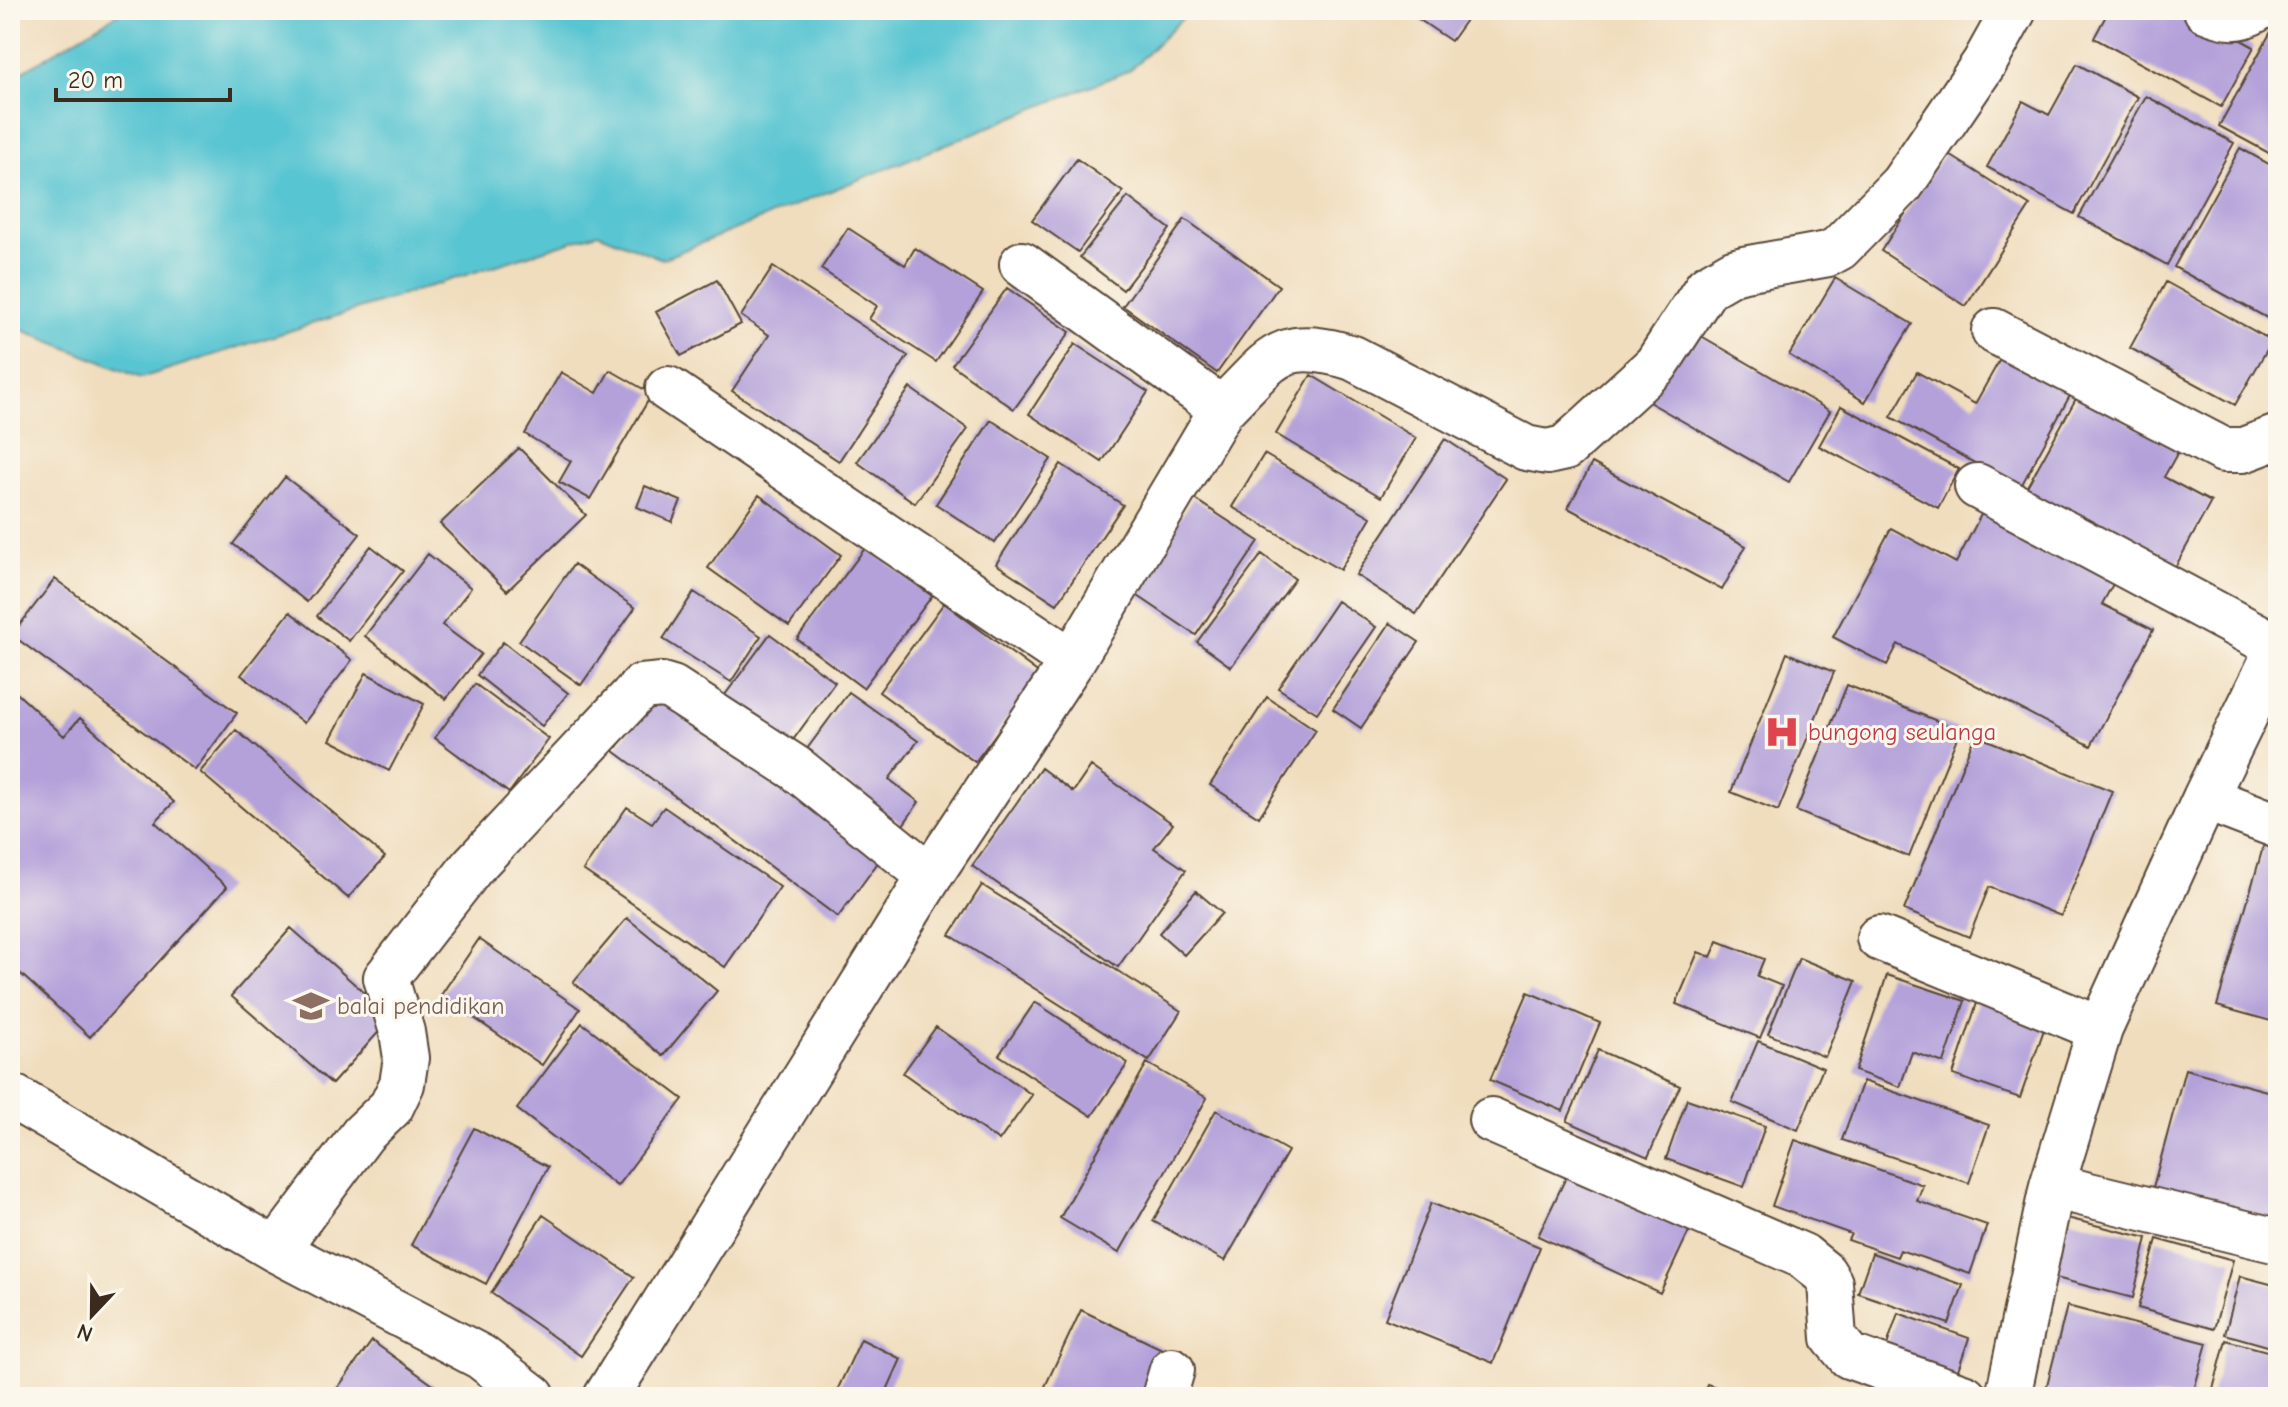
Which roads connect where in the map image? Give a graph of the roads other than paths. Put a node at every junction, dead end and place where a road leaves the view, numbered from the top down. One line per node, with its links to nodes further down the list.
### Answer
1 (2014, 10): 7 (street)
2 (2206, 10): 3 (street)
3 (2256, 10)
4 (1022, 264): 7 (street)
5 (1994, 331): 8 (street)
6 (668, 389): 11 (street)
7 (1222, 409): 11 (street)
8 (2278, 437)
9 (1977, 486): 10 (street)
10 (2278, 648): 12 (street)
11 (1072, 661): 14 (street)
12 (2205, 798): 13 (street); 16 (street)
13 (2278, 826)
14 (930, 876): 21 (street); 23 (street)
15 (1879, 938): 16 (street)
16 (2100, 1029): 19 (street)
17 (10, 1095): 21 (street)
18 (1491, 1120): 24 (street)
19 (2052, 1186): 20 (street); 25 (street)
20 (2278, 1241)
21 (276, 1250): 22 (street)
22 (533, 1397)
23 (606, 1397)
24 (1965, 1397)
25 (2008, 1397)

